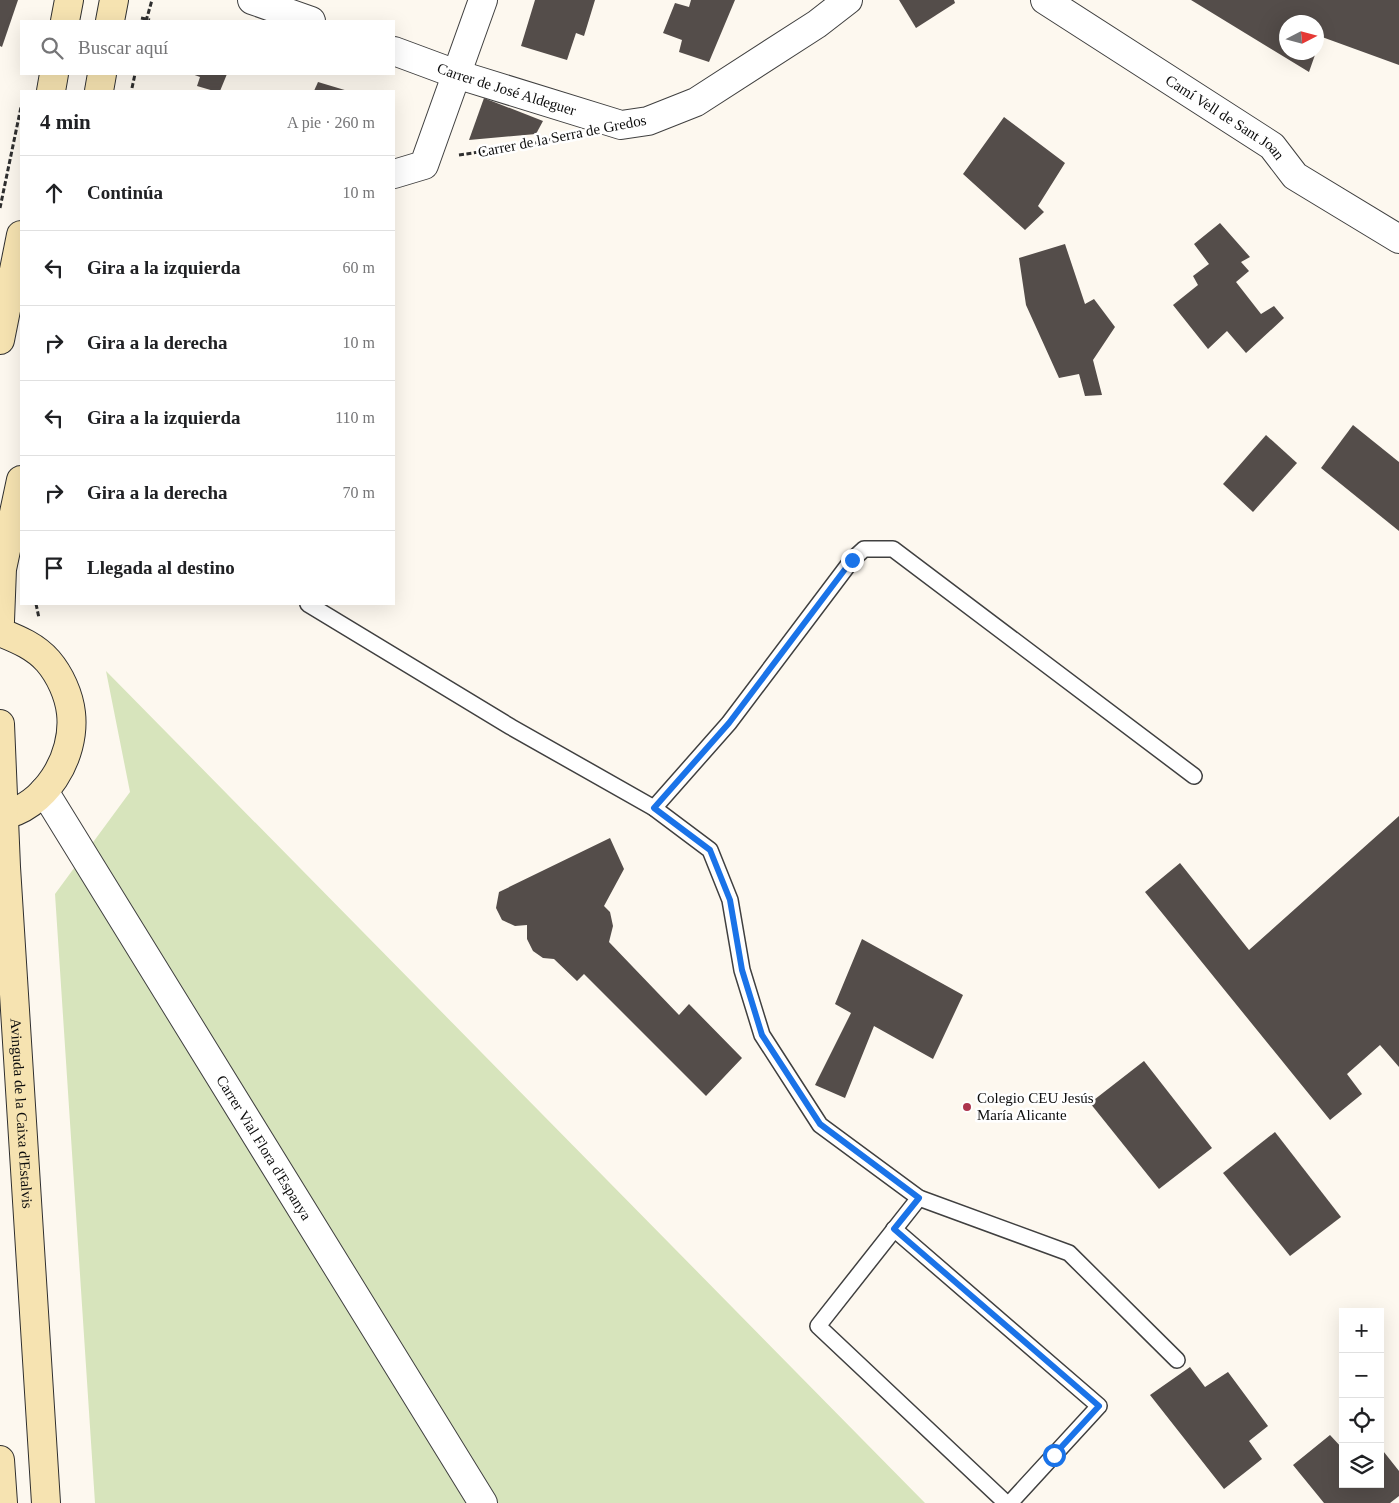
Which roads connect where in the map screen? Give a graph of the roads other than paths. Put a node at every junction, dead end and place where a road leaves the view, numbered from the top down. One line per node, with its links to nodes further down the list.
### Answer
1 (69, 0): 7 (main road)
2 (114, 0): 8 (main road)
3 (252, 0): 9 (street)
4 (483, 0): 11 (street)
5 (848, 0): 16 (street, Carrer de la Serra de Gredos)
6 (1045, 0): 18 (street, Camí Vell de Sant Joan)
7 (65, 20)
8 (110, 20)
9 (308, 20)
10 (395, 51): 11 (street, Carrer de José Aldeguer)
11 (456, 74): 16 (street, Carrer de José Aldeguer); 17 (street)
12 (54, 75): 14 (main road)
13 (102, 75): 15 (main road)
14 (50, 90)
15 (98, 90)
16 (621, 126)
17 (395, 174)
18 (1399, 239)
19 (20, 241): 20 (main road)
20 (0, 340)
21 (20, 485): 23 (main road)
22 (310, 605): 28 (lane)
23 (0, 621)
24 (0, 632): 27 (main road)
25 (0, 724): 29 (main road, Avinguda de la Caixa d'Estalvis)
26 (1194, 776): 28 (lane)
27 (44, 791): 29 (main road); 36 (street, Carrer Vial Flora d'Espanya)
28 (654, 808): 30 (lane)
29 (2, 816): 35 (main road, Avinguda de la Caixa d'Estalvis)
30 (919, 1198): 31 (lane); 32 (lane)
31 (894, 1229): 37 (lane); 37 (lane)
32 (1177, 1360)
33 (0, 1460): 34 (main road)
34 (3, 1503)
35 (46, 1503)
36 (483, 1503)
37 (1008, 1503)

